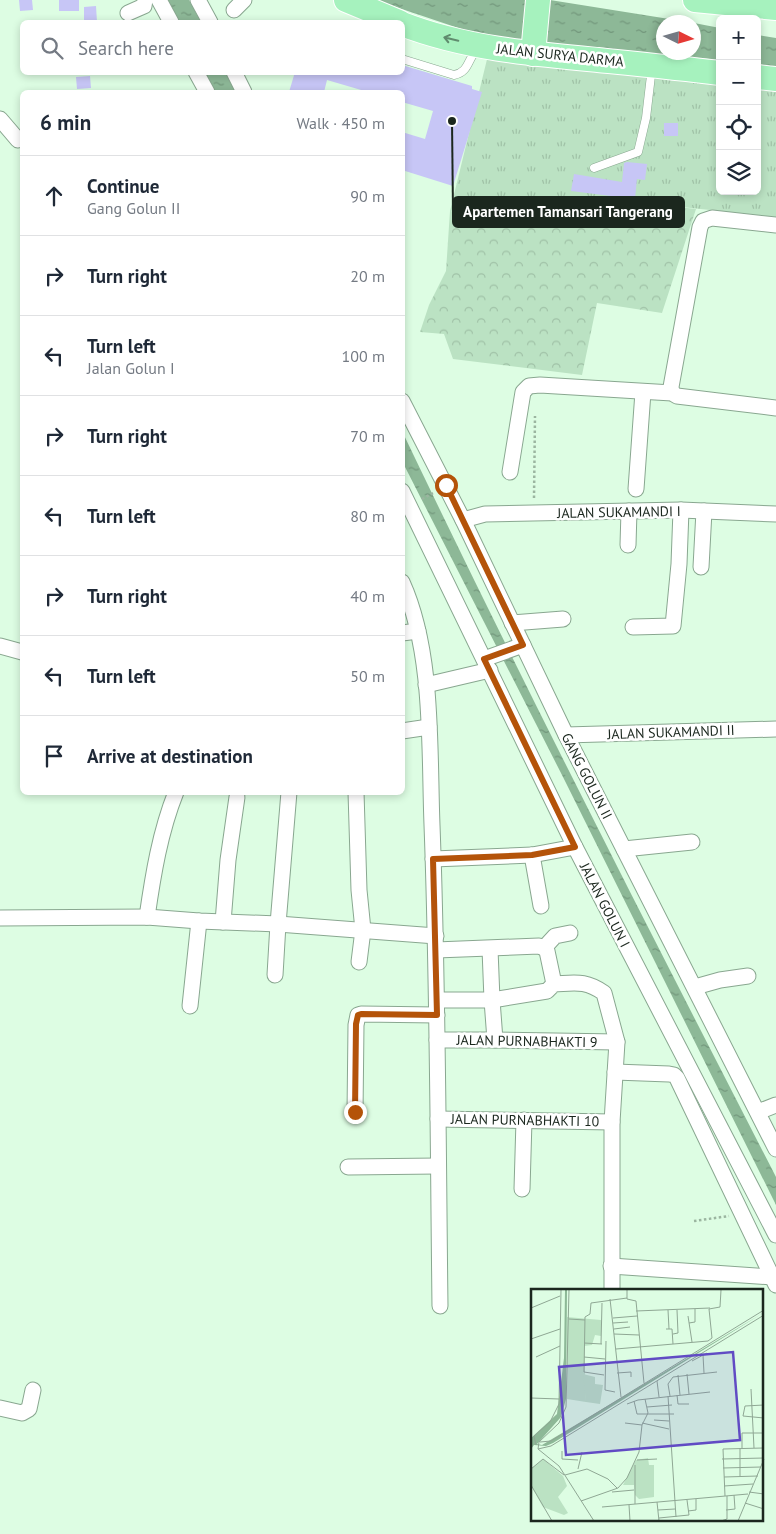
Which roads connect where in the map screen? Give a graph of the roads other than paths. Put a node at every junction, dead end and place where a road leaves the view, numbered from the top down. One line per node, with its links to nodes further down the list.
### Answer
1 (145, 0): 8 (street)
2 (159, 0): 9 (street)
3 (198, 0): 10 (street)
4 (346, 0): 11 (main road)
5 (538, 0): 14 (main road)
6 (694, 0): 7 (main road)
7 (776, 8)
8 (128, 13)
9 (170, 20)
10 (209, 20)
11 (392, 20)
12 (405, 25): 13 (main road, JALAN SURYA DARMA, one-way to 12)
13 (481, 46): 14 (main road, JALAN SURYA DARMA); 15 (lane)
14 (533, 50): 16 (main road, JALAN SURYA DARMA)
15 (405, 60)
16 (652, 65): 17 (main road, JALAN SURYA DARMA); 26 (lane)
17 (716, 73)
18 (198, 75): 22 (street)
19 (236, 75): 23 (street)
20 (761, 77): 21 (main road)
21 (776, 79)
22 (206, 90)
23 (243, 90)
24 (0, 119): 25 (street)
25 (18, 140)
26 (594, 168)
27 (776, 225): 29 (street)
28 (643, 392): 29 (street); 32 (street); 33 (street)
29 (672, 393): 31 (street)
30 (405, 408): 39 (street, GANG GOLUN II)
31 (776, 408)
32 (510, 472)
33 (636, 489)
34 (405, 497): 50 (street, JALAN GOLUN I)
35 (629, 510): 36 (street, JALAN SUKAMANDI I); 39 (street, JALAN SUKAMANDI I); 40 (street)
36 (681, 510): 37 (street, JALAN SUKAMANDI I); 45 (street)
37 (704, 511): 38 (street, JALAN SUKAMANDI I); 41 (street)
38 (776, 514)
39 (463, 520): 44 (street, GANG GOLUN II)
40 (628, 545)
41 (701, 566)
42 (405, 588): 46 (street)
43 (563, 619): 44 (street)
44 (512, 624): 48 (street, GANG GOLUN II)
45 (633, 627)
46 (410, 632): 51 (street)
47 (0, 646): 49 (street)
48 (519, 646): 50 (street); 55 (street, GANG GOLUN II)
49 (20, 651)
50 (490, 661): 51 (street); 61 (street, JALAN GOLUN I)
51 (426, 684): 52 (street)
52 (429, 727): 54 (street); 64 (street)
53 (776, 729): 55 (street, JALAN SUKAMANDI II)
54 (405, 731)
55 (566, 735): 62 (street, GANG GOLUN II)
56 (175, 795): 66 (street)
57 (289, 795): 70 (street)
58 (356, 795): 71 (street)
59 (237, 797): 69 (street)
60 (692, 842): 62 (street)
61 (575, 847): 63 (street); 98 (street, JALAN GOLUN I)
62 (624, 849): 80 (street, GANG GOLUN II)
63 (532, 855): 64 (street); 65 (street)
64 (433, 859): 73 (street)
65 (541, 906)
66 (147, 917): 67 (street); 68 (street)
67 (0, 918)
68 (199, 921): 69 (street); 82 (street)
69 (223, 922): 70 (street)
70 (278, 924): 71 (street); 77 (street)
71 (364, 930): 73 (street); 76 (street)
72 (570, 933): 75 (street)
73 (436, 943): 74 (street); 83 (street)
74 (490, 948): 75 (street); 81 (street)
75 (544, 948): 79 (street)
76 (359, 962)
77 (275, 975)
78 (748, 976): 80 (street)
79 (554, 984): 81 (street); 86 (street)
80 (694, 987): 90 (street, GANG GOLUN II)
81 (492, 1000): 83 (street); 85 (street)
82 (190, 1006)
83 (437, 1008): 84 (street); 89 (street)
84 (437, 1040): 85 (street, JALAN PURNABHAKTI 9); 91 (street)
85 (495, 1040): 86 (street, JALAN PURNABHAKTI 9)
86 (617, 1042): 87 (street)
87 (615, 1072): 93 (street); 100 (street)
88 (776, 1105): 90 (street)
89 (355, 1112)
90 (758, 1112): 94 (street, GANG GOLUN II)
91 (438, 1119): 92 (street, JALAN PURNABHAKTI 10); 95 (street)
92 (524, 1120): 93 (street, JALAN PURNABHAKTI 10); 97 (street)
93 (612, 1122): 99 (street)
94 (776, 1149)
95 (438, 1166): 96 (street); 102 (street)
96 (348, 1168)
97 (522, 1189)
98 (776, 1235)
99 (611, 1266): 100 (street); 101 (street)
100 (774, 1281)
101 (612, 1289)
102 (440, 1306)
103 (33, 1390): 104 (street)
104 (0, 1408)

